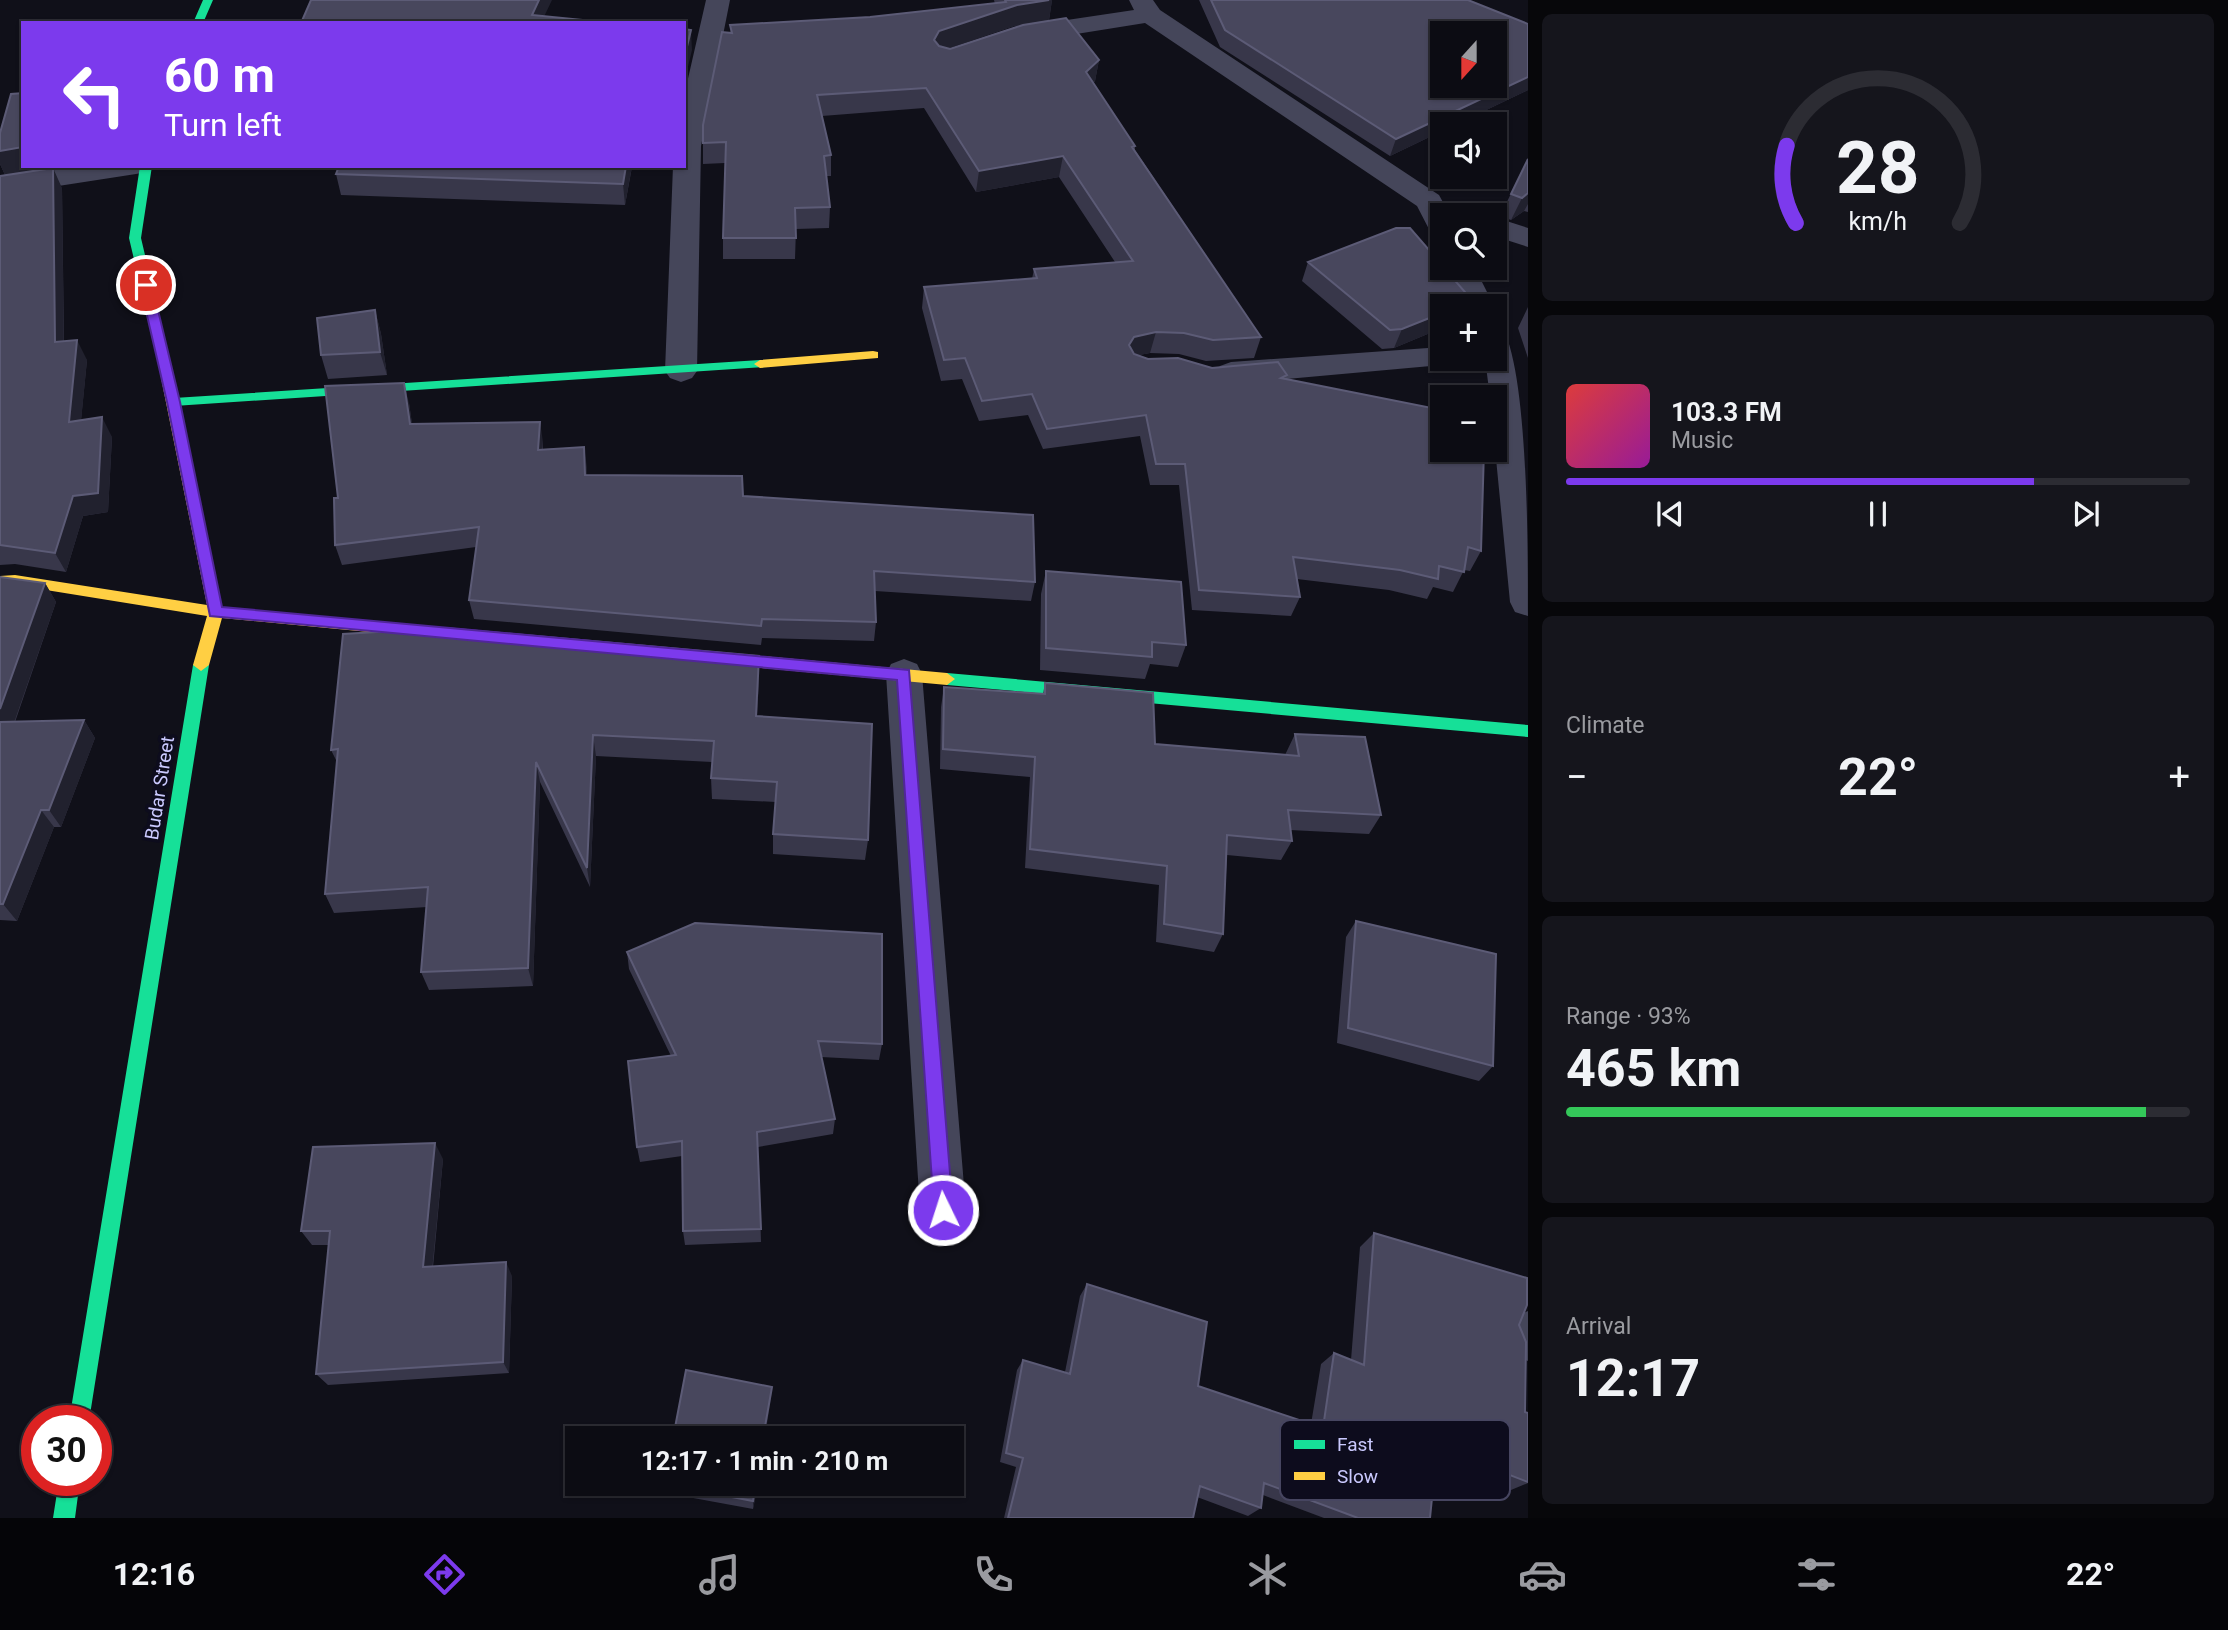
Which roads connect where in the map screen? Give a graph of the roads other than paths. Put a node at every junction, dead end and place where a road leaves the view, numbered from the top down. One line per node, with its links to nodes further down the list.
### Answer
1 (208, 0): 4 (street)
2 (718, 0): 15 (street)
3 (1145, 7): 5 (street); 9 (street)
4 (199, 21)
5 (992, 44)
6 (123, 168): 8 (street)
7 (146, 168): 18 (street, Budar Street)
8 (0, 187)
9 (1429, 201): 10 (street)
10 (1434, 203)
11 (1507, 231): 12 (street)
12 (1528, 238)
13 (873, 355): 15 (street)
14 (1430, 358): 17 (street)
15 (681, 371): 18 (street)
16 (1504, 371): 19 (street)
17 (1205, 375)
18 (174, 402): 22 (street, Budar Street)
19 (1518, 413): 21 (street)
20 (0, 581): 22 (street)
21 (1528, 603)
22 (216, 612): 23 (street); 28 (street, Budar Street)
23 (477, 636)
24 (698, 656): 25 (street)
25 (904, 674): 26 (street); 27 (street)
26 (1528, 731)
27 (943, 1210)
28 (82, 1405)
29 (67, 1496): 30 (street)
30 (64, 1518)

